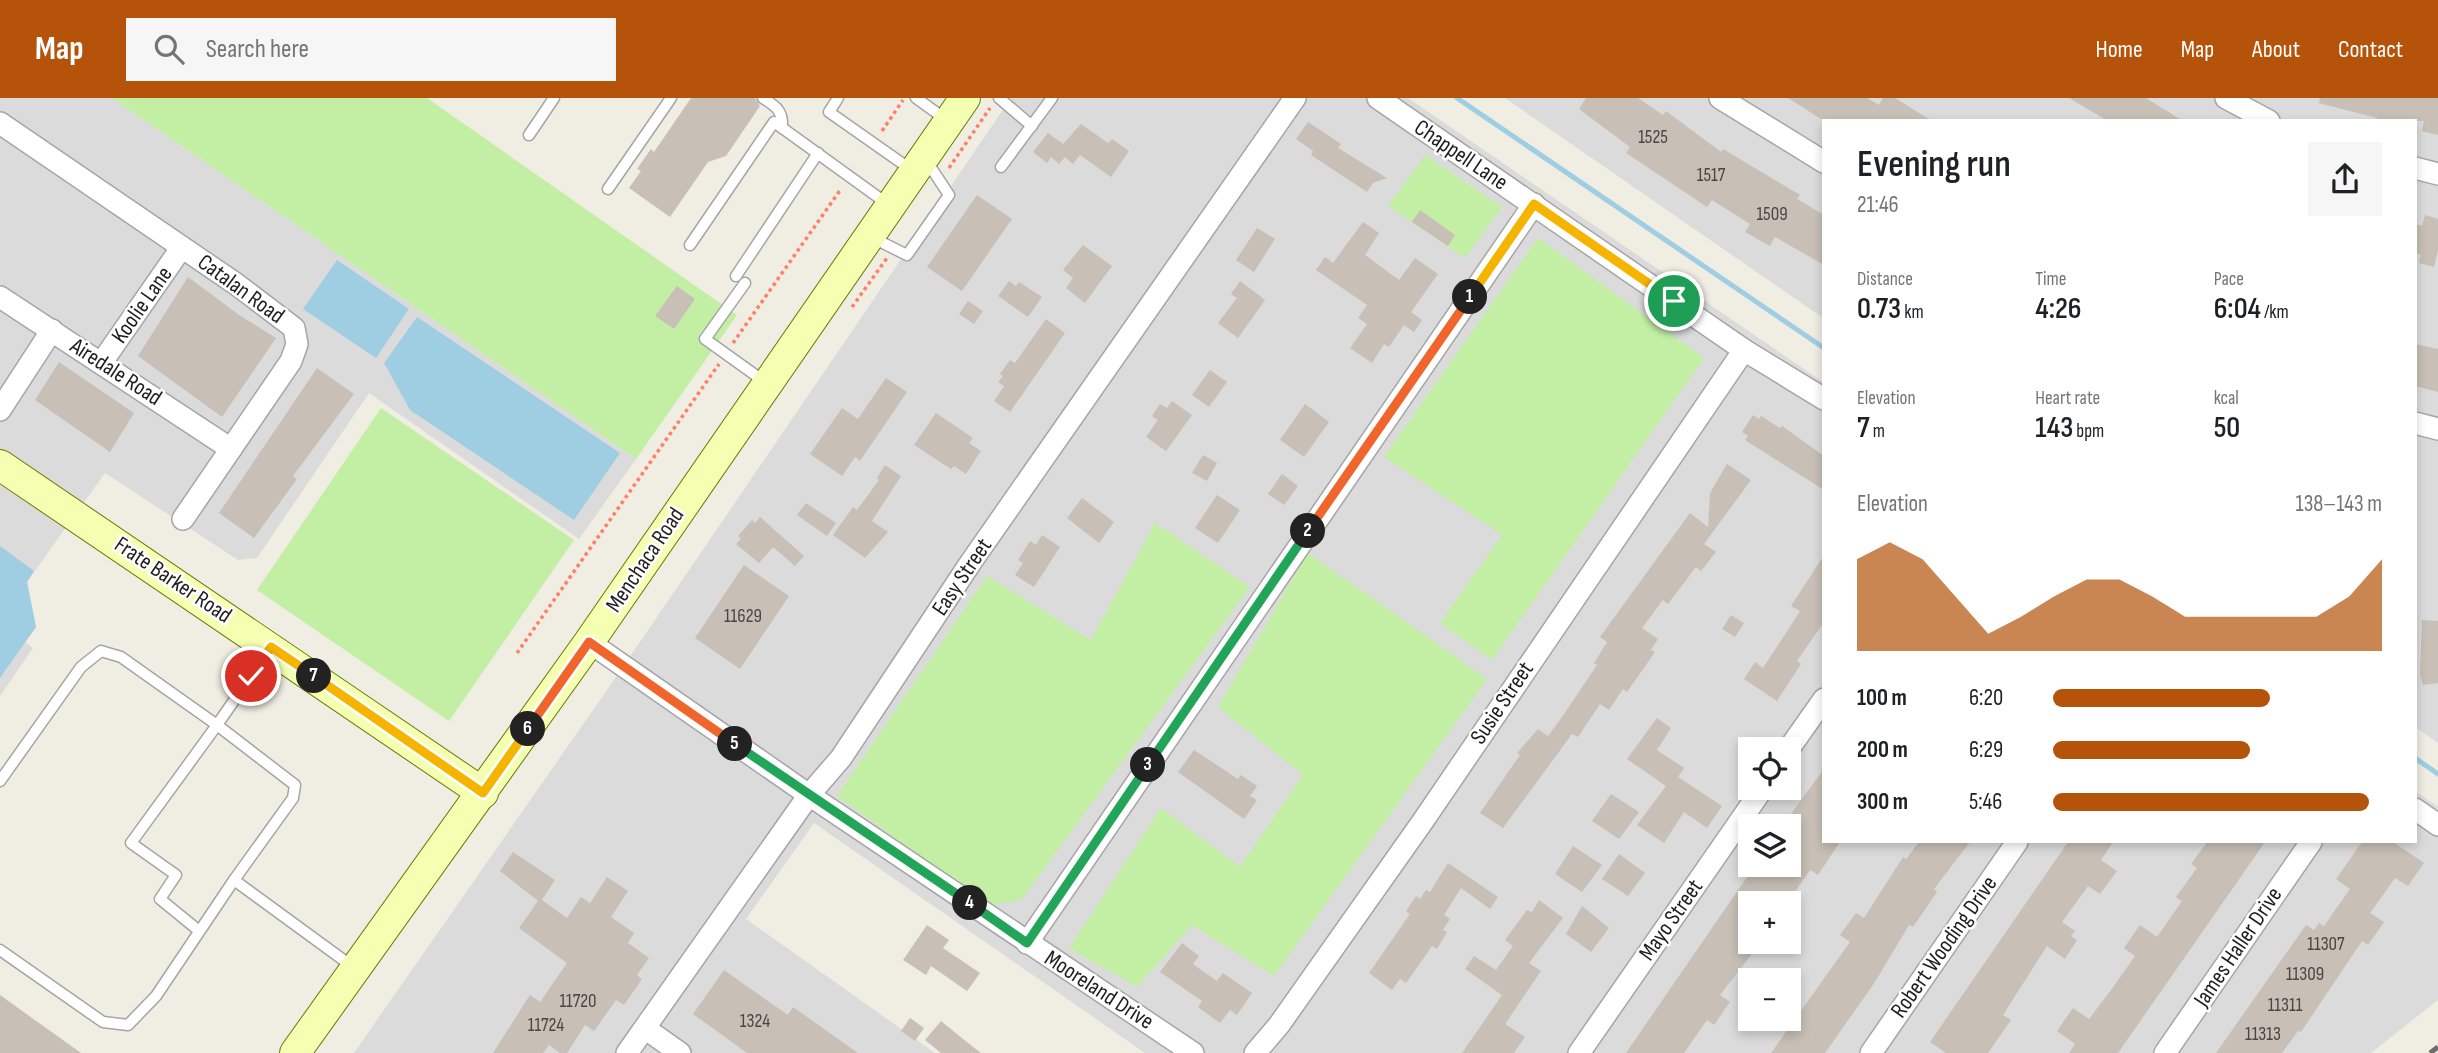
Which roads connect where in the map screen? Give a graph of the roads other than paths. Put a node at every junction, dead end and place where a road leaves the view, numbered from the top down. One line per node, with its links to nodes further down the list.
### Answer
1 (554, 98): 17 (lane)
2 (671, 98): 24 (lane)
3 (763, 98): 16 (lane)
4 (838, 98): 20 (lane)
5 (916, 98): 12 (lane)
6 (999, 98): 15 (lane)
7 (1052, 98): 15 (lane)
8 (1295, 98): 49 (street, Easy Street)
9 (1378, 98): 25 (street, Chappell Lane)
10 (1720, 98): 19 (street)
11 (2226, 98): 13 (street)
12 (957, 110): 20 (main road, Menchaca Road)
13 (2265, 119)
14 (0, 123): 29 (street, Catalan Road)
15 (1031, 127): 21 (lane)
16 (782, 128): 18 (lane); 28 (lane)
17 (528, 135)
18 (818, 153): 26 (lane); 34 (lane)
19 (1822, 161)
20 (918, 164): 26 (main road, Menchaca Road); 27 (lane)
21 (1002, 167)
22 (2417, 169): 23 (street)
23 (2438, 174)
24 (608, 189)
25 (1534, 204): 32 (street, Chappell Lane); 57 (street)
26 (890, 206): 27 (main road, Menchaca Road)
27 (868, 236): 34 (main road, Menchaca Road)
28 (690, 245)
29 (182, 247): 33 (street, Koolie Lane); 39 (street, Catalan Road)
30 (0, 297): 31 (street, Airedale Road)
31 (52, 330): 33 (street, Airedale Road); 36 (street)
32 (1744, 349): 35 (street, Chappell Lane); 65 (street, Susie Street)
33 (102, 362): 39 (street, Airedale Road)
34 (767, 383): 42 (main road, Menchaca Road)
35 (1822, 398)
36 (0, 410)
37 (2417, 424): 38 (street)
38 (2438, 429)
39 (231, 449): 41 (street, Catalan Road)
40 (0, 465): 43 (main road, Frate Barker Road)
41 (183, 519)
42 (589, 642): 48 (main road, Menchaca Road); 49 (street, Mooreland Drive)
43 (271, 647): 45 (lane); 48 (main road, Frate Barker Road)
44 (1822, 702): 46 (street)
45 (218, 725): 47 (lane); 55 (lane); 56 (lane)
46 (1797, 737)
47 (0, 781)
48 (483, 793): 59 (main road, Menchaca Road)
49 (809, 795): 57 (street, Mooreland Drive); 60 (street, Easy Street)
50 (1755, 800): 66 (street, Mayo Street)
51 (2417, 810): 52 (street)
52 (2438, 825)
53 (2016, 843): 67 (street, Robert Wooding Drive)
54 (2310, 843): 68 (street, James Haller Drive)
55 (234, 880): 56 (lane); 59 (lane)
56 (198, 930): 58 (lane)
57 (1027, 943): 64 (street, Mooreland Drive)
58 (0, 950)
59 (355, 968): 61 (main road, Menchaca Road)
60 (646, 1029): 62 (street, Easy Street); 63 (street)
61 (295, 1053)
62 (627, 1053)
63 (680, 1053)
64 (1193, 1053)
65 (1255, 1053)
66 (1578, 1053)
67 (1871, 1053)
68 (2165, 1053)

